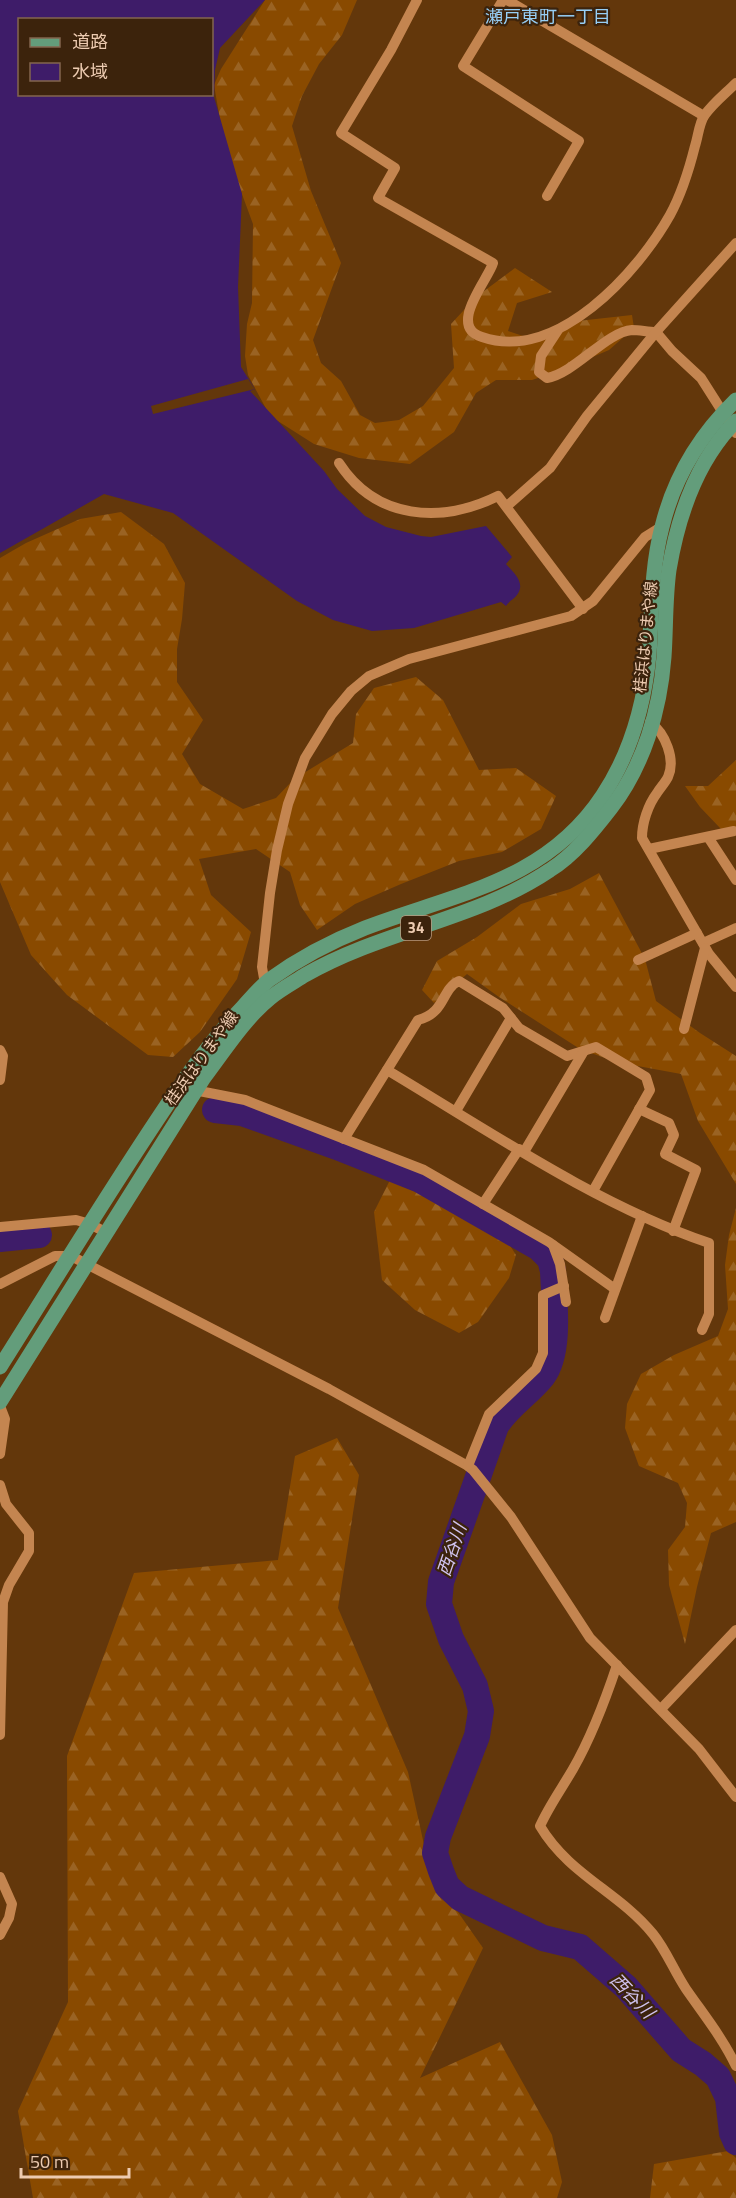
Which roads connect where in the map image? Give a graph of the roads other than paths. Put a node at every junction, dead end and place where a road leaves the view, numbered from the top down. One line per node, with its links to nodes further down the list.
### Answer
1 (417, 0): 8 (street)
2 (502, 0): 6 (street)
3 (507, 0): 5 (street)
4 (736, 83): 5 (street)
5 (704, 116): 8 (street)
6 (547, 196)
7 (736, 243): 9 (street)
8 (558, 330): 9 (street)
9 (656, 332): 11 (street); 13 (street)
10 (736, 400): 11 (main road, 桂浜はりまや線 / 34)
11 (731, 423): 14 (main road, 桂浜はりまや線 / 34); 16 (main road, 桂浜はりまや線 / 34)
12 (339, 463): 13 (street)
13 (507, 506): 15 (street)
14 (662, 527): 15 (street); 16 (main road, 桂浜はりまや線 / 34)
15 (583, 609): 24 (street)
16 (646, 720): 19 (street); 24 (main road, 桂浜はりまや線 / 34); 33 (main road, 桂浜はりまや線 / 34)
17 (734, 831): 18 (street)
18 (708, 837): 19 (street); 20 (street)
19 (649, 849): 22 (street)
20 (736, 880)
21 (736, 928): 22 (street)
22 (702, 941): 23 (street); 25 (street); 27 (street)
23 (638, 960)
24 (265, 984): 32 (main road, 桂浜はりまや線 / 34)
25 (736, 987)
26 (511, 1018): 29 (street); 30 (street); 35 (street)
27 (684, 1029)
28 (0, 1050): 31 (street)
29 (584, 1051): 34 (street); 37 (street)
30 (387, 1070): 35 (street); 36 (street)
31 (0, 1080)
32 (179, 1087): 33 (street); 41 (main road, 桂浜はりまや線 / 34)
33 (196, 1090): 36 (street); 44 (main road, 桂浜はりまや線 / 34)
34 (639, 1109): 38 (street); 43 (street)
35 (456, 1112): 37 (street)
36 (344, 1139): 39 (street)
37 (522, 1150): 38 (street); 39 (street)
38 (593, 1191): 40 (street)
39 (483, 1204): 45 (street)
40 (642, 1216): 43 (street); 50 (street)
41 (90, 1224): 42 (street); 44 (street); 46 (main road, 桂浜はりまや線 / 34)
42 (0, 1227)
43 (673, 1231): 53 (street)
44 (107, 1233): 47 (main road, 桂浜はりまや線 / 34)
45 (553, 1245): 49 (street); 50 (street)
46 (71, 1256): 47 (street); 48 (street); 54 (main road, 桂浜はりまや線 / 34)
47 (88, 1265): 55 (main road, 桂浜はりまや線 / 34); 57 (street)
48 (0, 1284)
49 (564, 1286): 51 (street); 57 (street)
50 (615, 1288): 52 (street)
51 (566, 1302)
52 (605, 1318)
53 (702, 1330)
54 (0, 1367)
55 (0, 1404): 56 (street)
56 (0, 1454)
57 (468, 1466): 60 (street)
58 (0, 1485): 62 (street)
59 (735, 1634): 61 (street)
60 (617, 1665): 61 (street); 66 (street)
61 (661, 1709): 63 (street)
62 (0, 1735)
63 (736, 1797)
64 (0, 1877): 65 (street)
65 (0, 1935)
66 (736, 2066)

